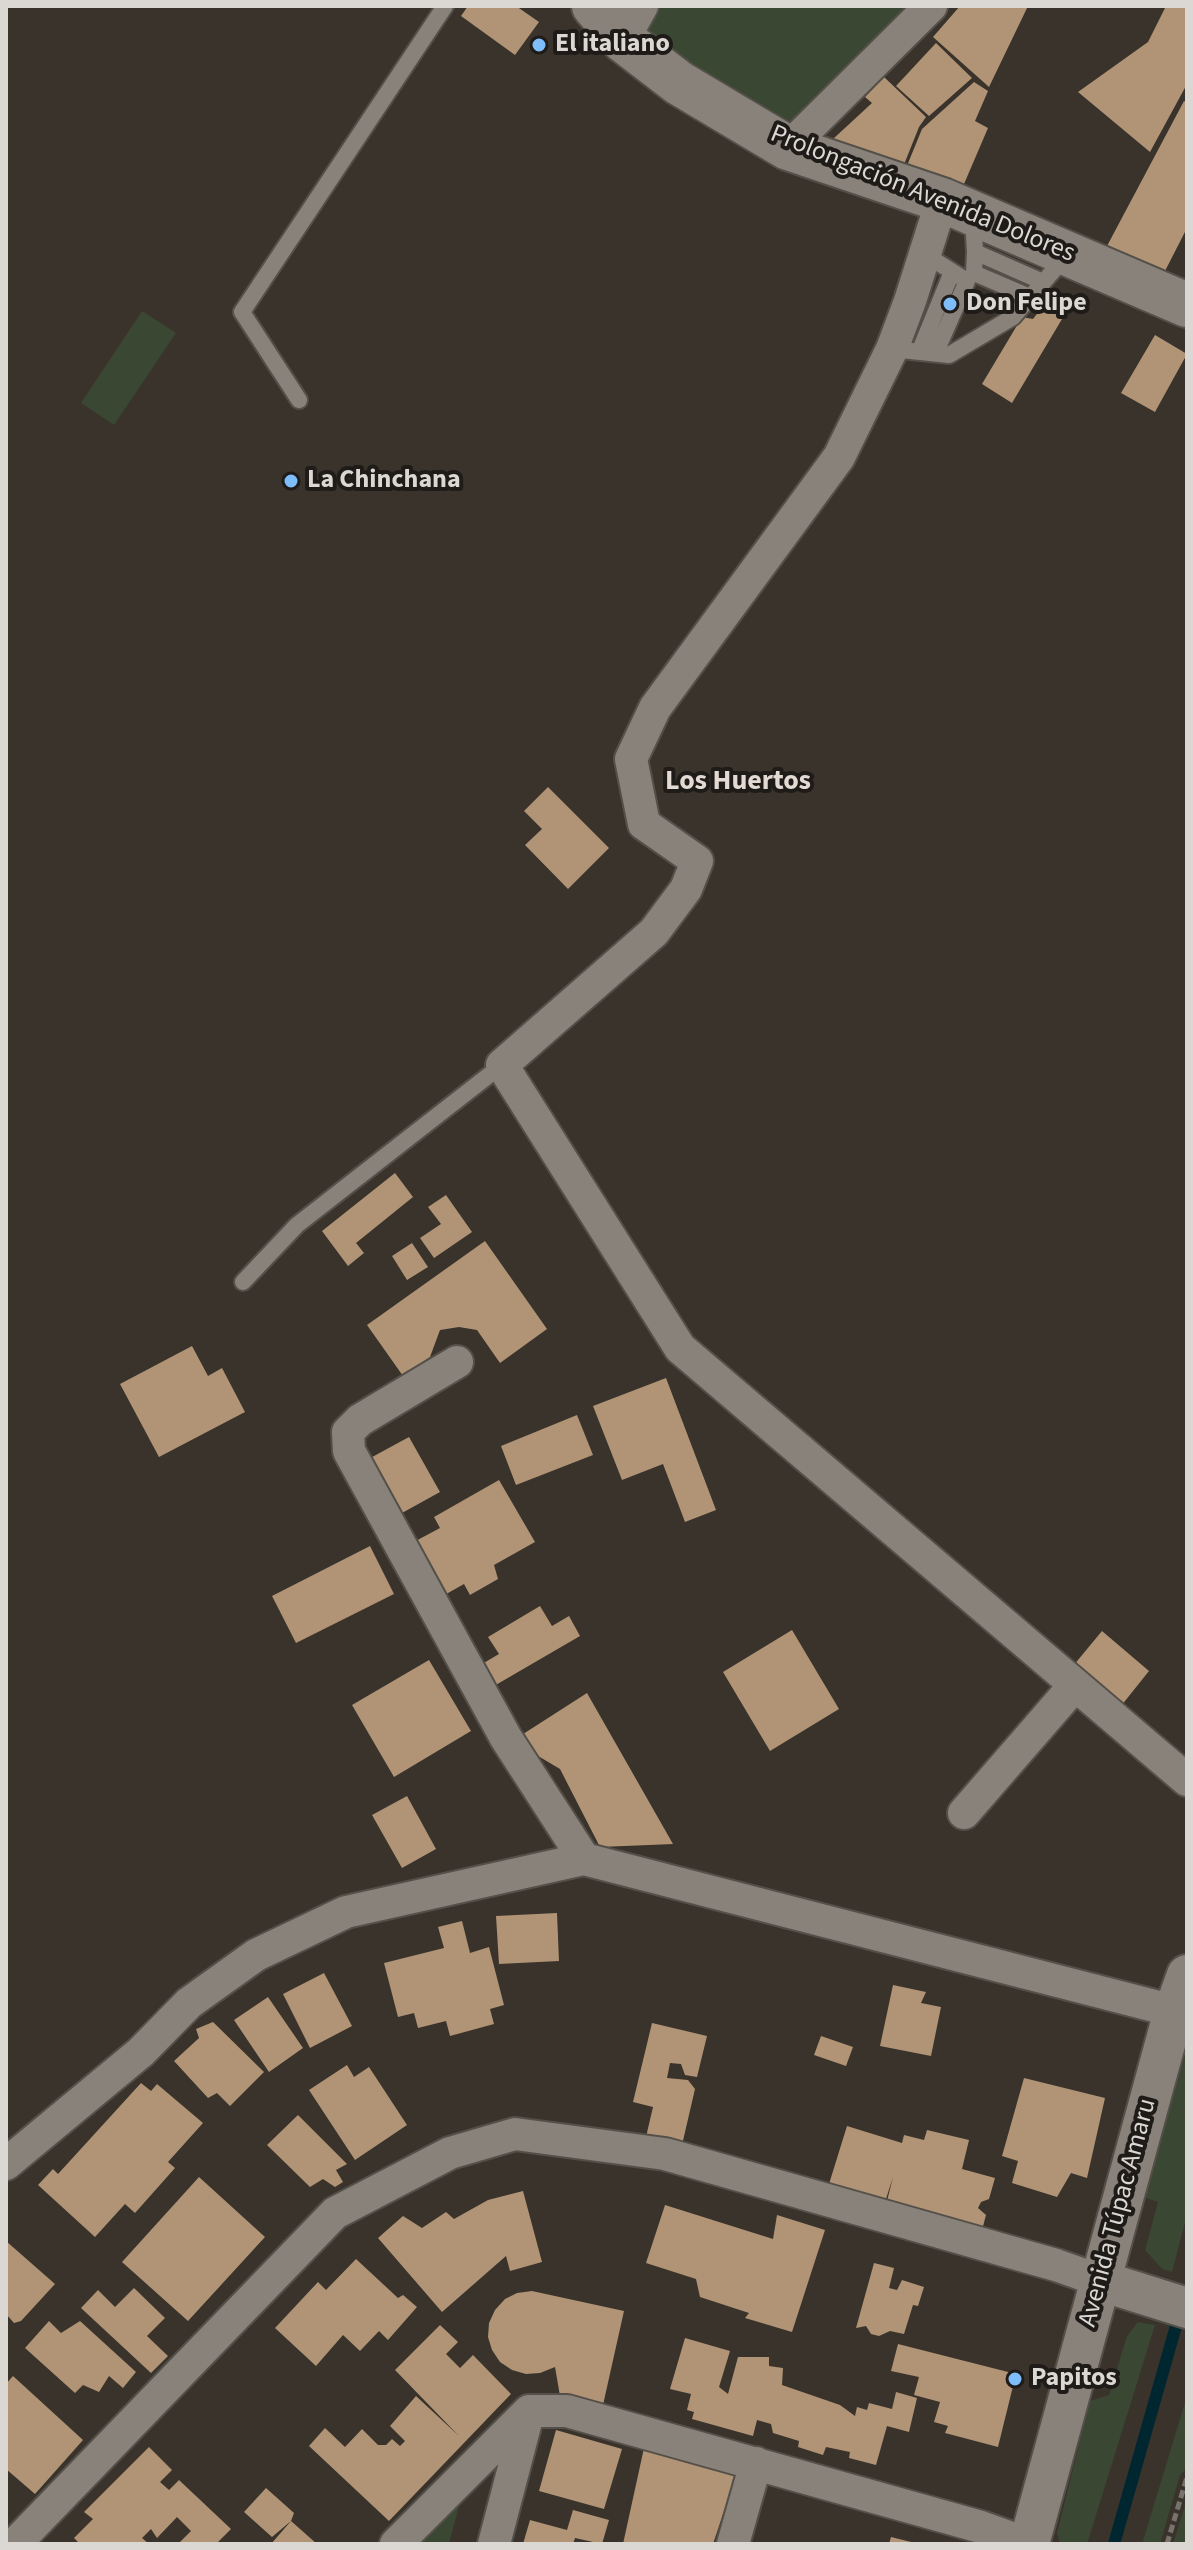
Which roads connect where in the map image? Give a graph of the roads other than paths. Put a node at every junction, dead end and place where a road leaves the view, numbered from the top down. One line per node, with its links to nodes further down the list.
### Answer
1 (445, 6): 12 (lane)
2 (594, 6): 4 (main road, Prolongación Avenida Dolores)
3 (931, 6): 5 (street)
4 (632, 23): 5 (main road, Prolongación Avenida Dolores)
5 (788, 148): 6 (main road, Prolongación Avenida Dolores)
6 (963, 222): 7 (street); 8 (main road, Prolongación Avenida Dolores); 9 (lane)
7 (939, 264): 11 (street); 11 (lane)
8 (1056, 267): 9 (lane); 10 (main road, Prolongación Avenida Dolores)
9 (1030, 297): 11 (lane)
10 (1187, 305)
11 (916, 351): 13 (street)
12 (299, 400)
13 (502, 1065): 14 (lane); 16 (street)
14 (243, 1282)
15 (457, 1362): 19 (street)
16 (1075, 1685): 17 (street); 18 (street)
17 (1187, 1780)
18 (964, 1813)
19 (584, 1859): 20 (street); 21 (street)
20 (1180, 1993): 22 (street, Avenida Túpac Amaru)
21 (6, 2164)
22 (1114, 2285): 23 (street); 26 (street); 30 (street, Avenida Túpac Amaru)
23 (1187, 2308)
24 (529, 2411): 25 (street); 27 (street); 28 (street)
25 (756, 2463): 29 (street); 30 (street)
26 (15, 2544)
27 (396, 2544)
28 (494, 2544)
29 (733, 2544)
30 (1028, 2544)

